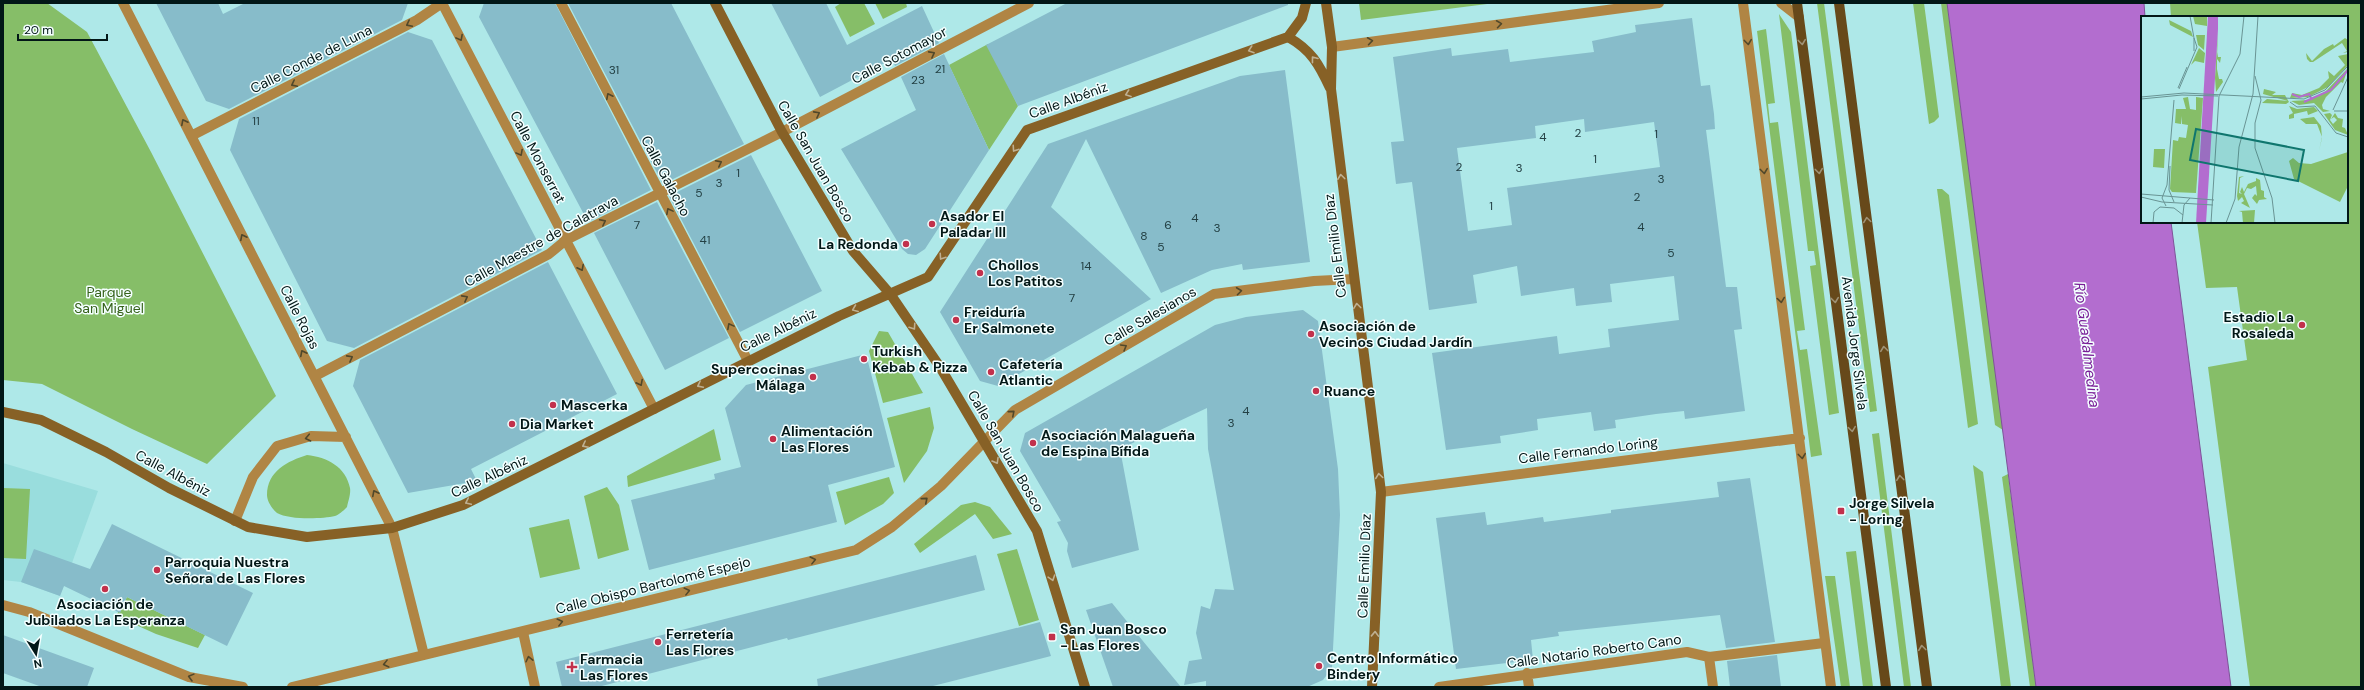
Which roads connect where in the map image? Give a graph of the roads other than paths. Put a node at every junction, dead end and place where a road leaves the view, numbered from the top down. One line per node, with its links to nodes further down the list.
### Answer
1 (123, 3): 18 (street, Calle Rojas, one-way to 1)
2 (442, 3): 18 (street, Calle Conde de Luna, one-way to 18); 20 (street, Calle Monserrat, one-way to 20)
3 (561, 3): 19 (street, Calle Galacho, one-way to 3)
4 (716, 3): 17 (street, Calle San Juan Bosco)
5 (1029, 3): 17 (street, Calle Sotomayor, one-way to 5)
6 (1306, 3): 14 (street)
7 (1326, 3): 15 (street, Calle Emilio Díaz)
8 (1660, 3): 15 (street, one-way to 8)
9 (1743, 3): 28 (street, one-way to 28)
10 (1781, 3): 13 (street)
11 (1797, 3): 13 (main road, Avenida Jorge Silvela)
12 (1839, 3): 49 (main road, Avenida Jorge Silvela, one-way to 12)
13 (1799, 17): 48 (main road, Avenida Jorge Silvela, one-way to 48)
14 (1288, 37): 16 (street, Calle Emilio Díaz, one-way to 14); 22 (street, Calle Albéniz, one-way to 22)
15 (1332, 47): 16 (street, Calle Emilio Díaz)
16 (1331, 89): 21 (street, Calle Emilio Díaz, one-way to 16)
17 (782, 132): 19 (street, Calle Maestre de Calatrava, one-way to 17); 22 (street, Calle San Juan Bosco)
18 (191, 136): 24 (street, Calle Rojas, one-way to 18)
19 (660, 193): 20 (street, Calle Maestre de Calatrava, one-way to 19); 23 (street, Calle Galacho, one-way to 19)
20 (566, 240): 24 (street, Calle Maestre de Calatrava, one-way to 20); 25 (street, Calle Monserrat, one-way to 25)
21 (1354, 279): 29 (street, Calle Salesianos, one-way to 21); 30 (street, Calle Emilio Díaz, one-way to 21)
22 (891, 295): 23 (street, Calle Albéniz, one-way to 23); 29 (street, Calle San Juan Bosco, one-way to 29)
23 (748, 361): 25 (street, Calle Albéniz, one-way to 25)
24 (315, 376): 27 (street, Calle Rojas)
25 (654, 409): 32 (street, Calle Albéniz, one-way to 32)
26 (3, 412): 31 (street, Calle Albéniz)
27 (346, 437): 31 (street, one-way to 31); 32 (street, Calle Rojas, one-way to 27)
28 (1800, 438): 30 (street, Calle Fernando Loring); 35 (street, one-way to 35)
29 (984, 440): 34 (street, Calle Obispo Bartolomé Espejo, one-way to 29); 42 (street, Calle San Juan Bosco, one-way to 42)
30 (1381, 492): 43 (street, Calle Emilio Díaz, one-way to 30)
31 (235, 521): 32 (street, Calle Albéniz)
32 (392, 528): 36 (street, Calle Rojas)
33 (3, 605): 39 (street, one-way to 33)
34 (522, 632): 36 (street, Calle Obispo Bartolomé Espejo); 41 (street, one-way to 34)
35 (1824, 643): 37 (street, Calle Notario Roberto Cano); 47 (street)
36 (424, 655): 40 (street, Calle Obispo Bartolomé Espejo, one-way to 40)
37 (1709, 657): 38 (street, Calle Notario Roberto Cano); 46 (street)
38 (1527, 673): 44 (street, Calle Notario Roberto Cano); 45 (street)
39 (242, 687)
40 (292, 687)
41 (535, 687)
42 (1085, 687)
43 (1372, 687)
44 (1439, 687)
45 (1529, 687)
46 (1713, 687)
47 (1830, 687)
48 (1886, 687)
49 (1927, 687)

